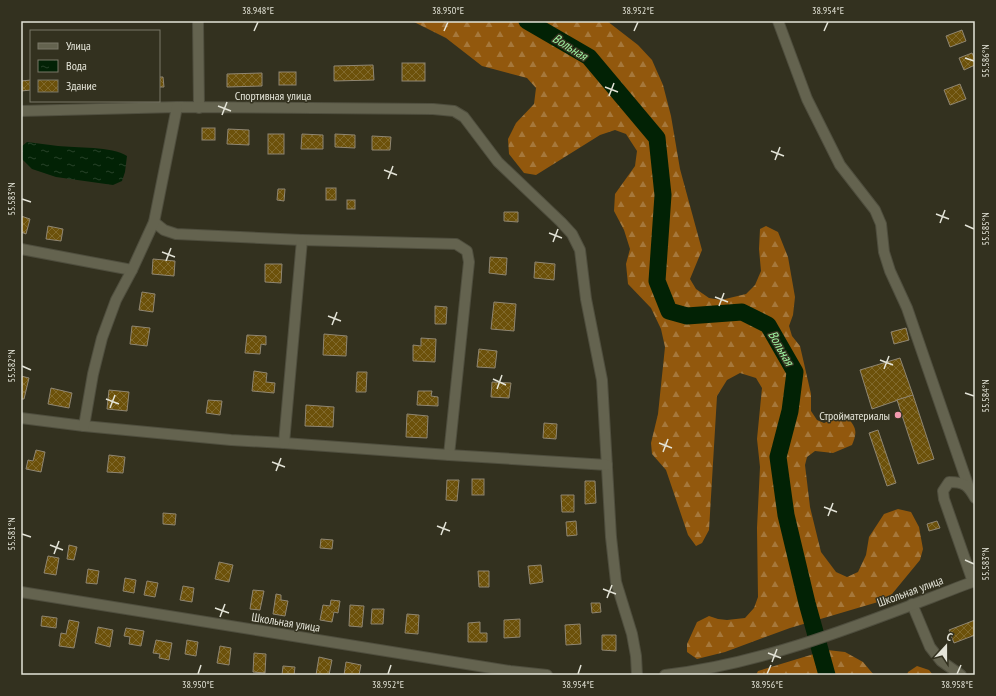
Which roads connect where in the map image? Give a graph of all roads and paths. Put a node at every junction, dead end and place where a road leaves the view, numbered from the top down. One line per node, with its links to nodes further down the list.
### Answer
1 (198, 21): 4 (street)
2 (778, 21): 15 (street)
3 (177, 107): 4 (street, Спортивная улица); 5 (street, Спортивная улица); 6 (street)
4 (198, 108): 14 (street, Спортивная улица)
5 (21, 111)
6 (154, 222): 7 (street); 9 (street)
7 (302, 240): 12 (street); 13 (street)
8 (21, 249): 9 (street)
9 (132, 270): 11 (street)
10 (21, 418): 11 (street)
11 (84, 426): 12 (street)
12 (284, 443): 13 (street)
13 (449, 456): 14 (street)
14 (607, 465): 21 (street)
15 (969, 488): 16 (street); 17 (street)
16 (975, 498)
17 (974, 582): 19 (street, Школьная улица)
18 (21, 592): 20 (street, Школьная улица)
19 (912, 604): 22 (street, Школьная улица); 23 (street)
20 (547, 675)
21 (637, 675)
22 (665, 675)
23 (961, 675)

